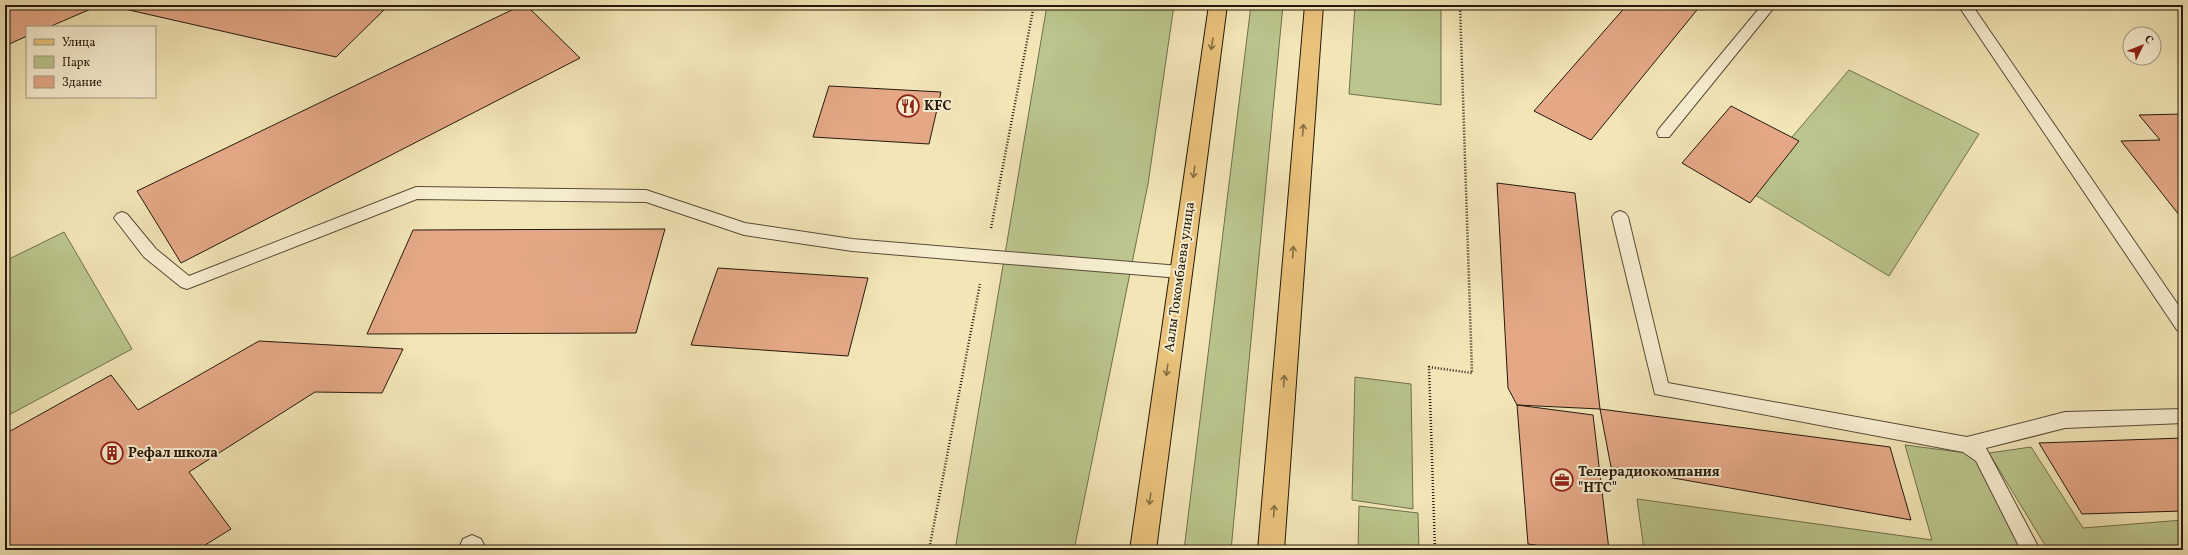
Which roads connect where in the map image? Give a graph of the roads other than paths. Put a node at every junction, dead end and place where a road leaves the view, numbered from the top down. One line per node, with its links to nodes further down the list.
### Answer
1 (1218, 5): 8 (main road, Аалы Токомбаева улица, one-way to 8)
2 (1314, 5): 13 (main road, one-way to 2)
3 (1769, 5): 5 (lane)
4 (1965, 5): 9 (lane)
5 (1664, 133)
6 (1620, 216): 11 (lane)
7 (122, 218): 8 (lane)
8 (1180, 272): 12 (main road, Аалы Токомбаева улица, one-way to 12)
9 (2183, 325)
10 (2183, 416): 11 (lane)
11 (1967, 446): 14 (lane)
12 (1143, 550)
13 (1271, 550)
14 (2031, 550)

